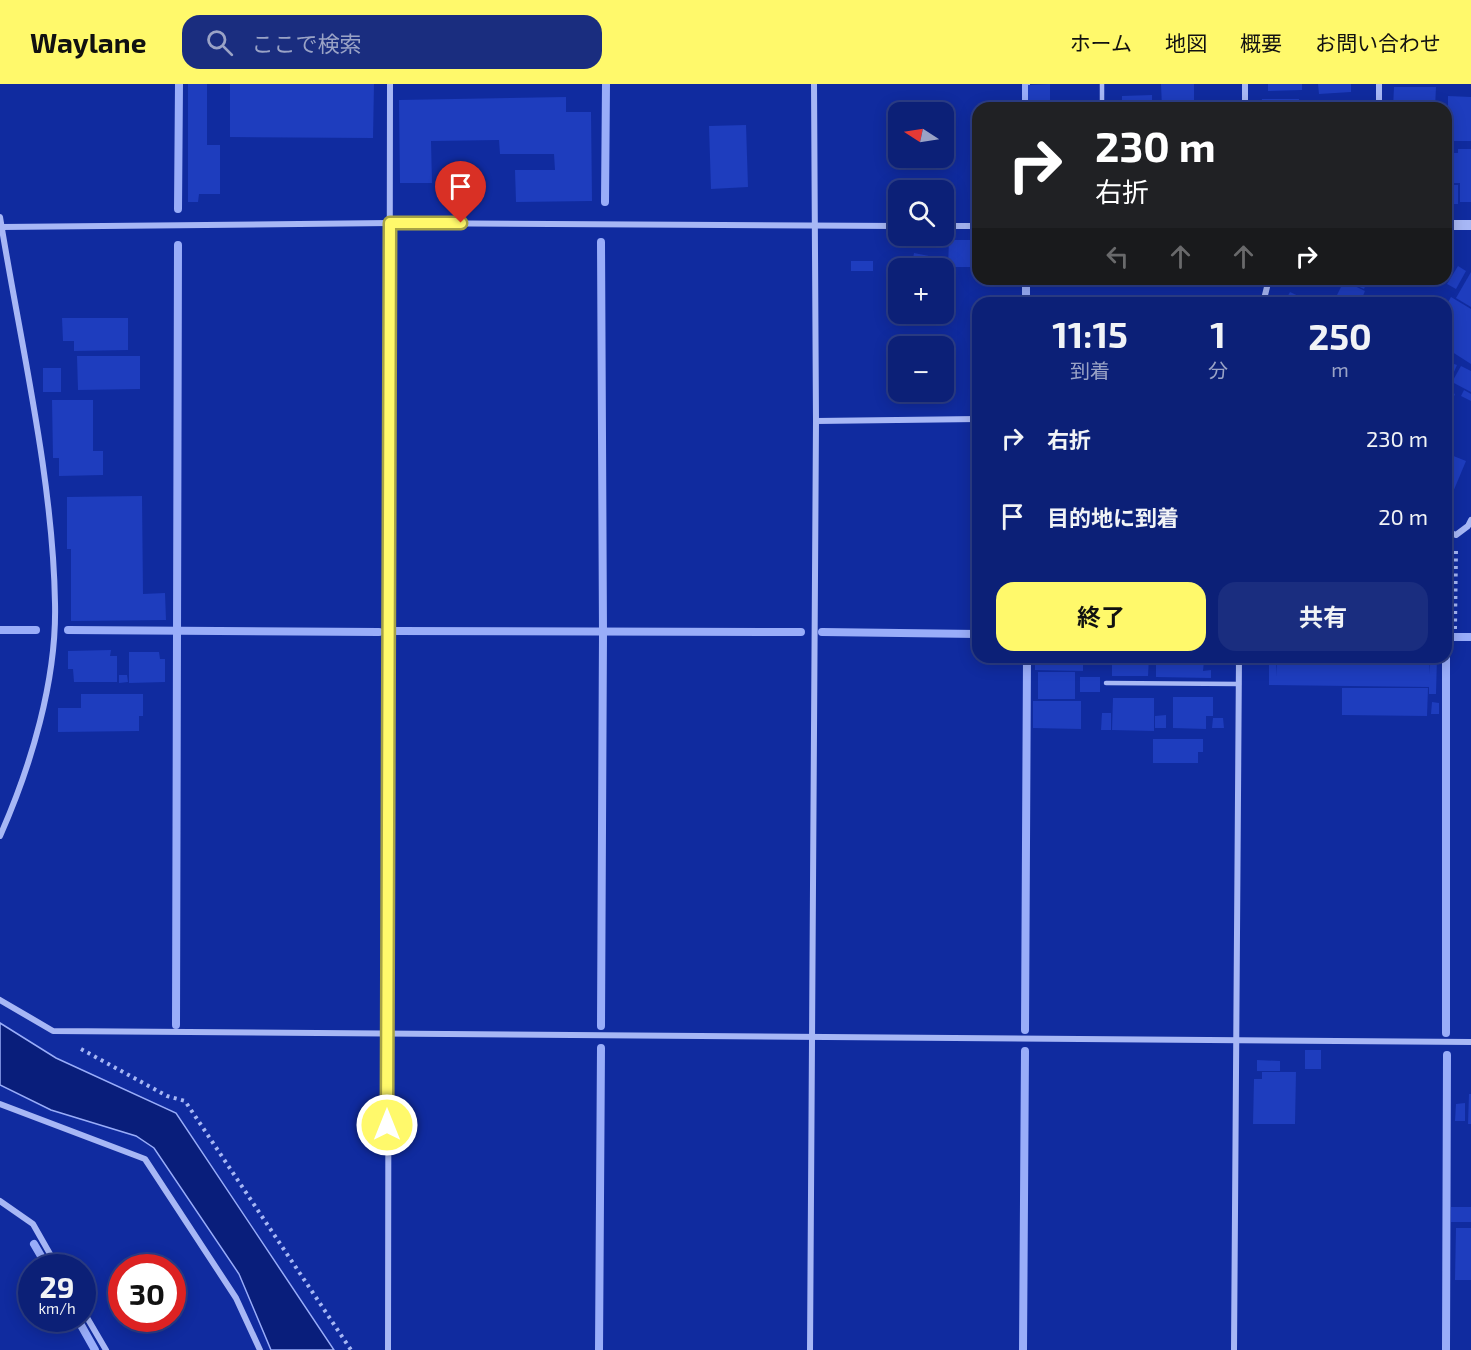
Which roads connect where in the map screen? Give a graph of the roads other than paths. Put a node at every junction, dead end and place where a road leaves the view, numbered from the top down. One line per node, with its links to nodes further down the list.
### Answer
1 (390, 84): 10 (street)
2 (814, 84): 11 (street)
3 (1102, 84): 6 (lane)
4 (1245, 84): 7 (street)
5 (1379, 84): 8 (street)
6 (1102, 102)
7 (1245, 102)
8 (1379, 102)
9 (0, 217): 17 (street)
10 (390, 223): 11 (street); 17 (street); 27 (street)
11 (814, 225): 14 (street); 19 (street)
12 (1452, 225): 13 (street)
13 (1471, 225)
14 (888, 226)
15 (954, 226): 16 (street)
16 (972, 226)
17 (2, 227): 25 (street)
18 (972, 418): 19 (street)
19 (816, 421): 28 (street)
20 (1471, 520): 21 (street)
21 (1452, 533)
22 (1239, 663): 24 (street)
23 (1106, 683): 24 (lane)
24 (1239, 684): 29 (street)
25 (0, 836)
26 (0, 1000): 27 (street)
27 (387, 1035): 28 (street); 37 (street)
28 (811, 1038): 29 (street); 38 (street)
29 (1236, 1039): 30 (street); 39 (street)
30 (1471, 1042)
31 (0, 1104): 36 (street)
32 (0, 1201): 33 (street)
33 (50, 1254)
34 (95, 1332): 35 (street)
35 (106, 1350)
36 (260, 1350)
37 (388, 1350)
38 (810, 1350)
39 (1234, 1350)

